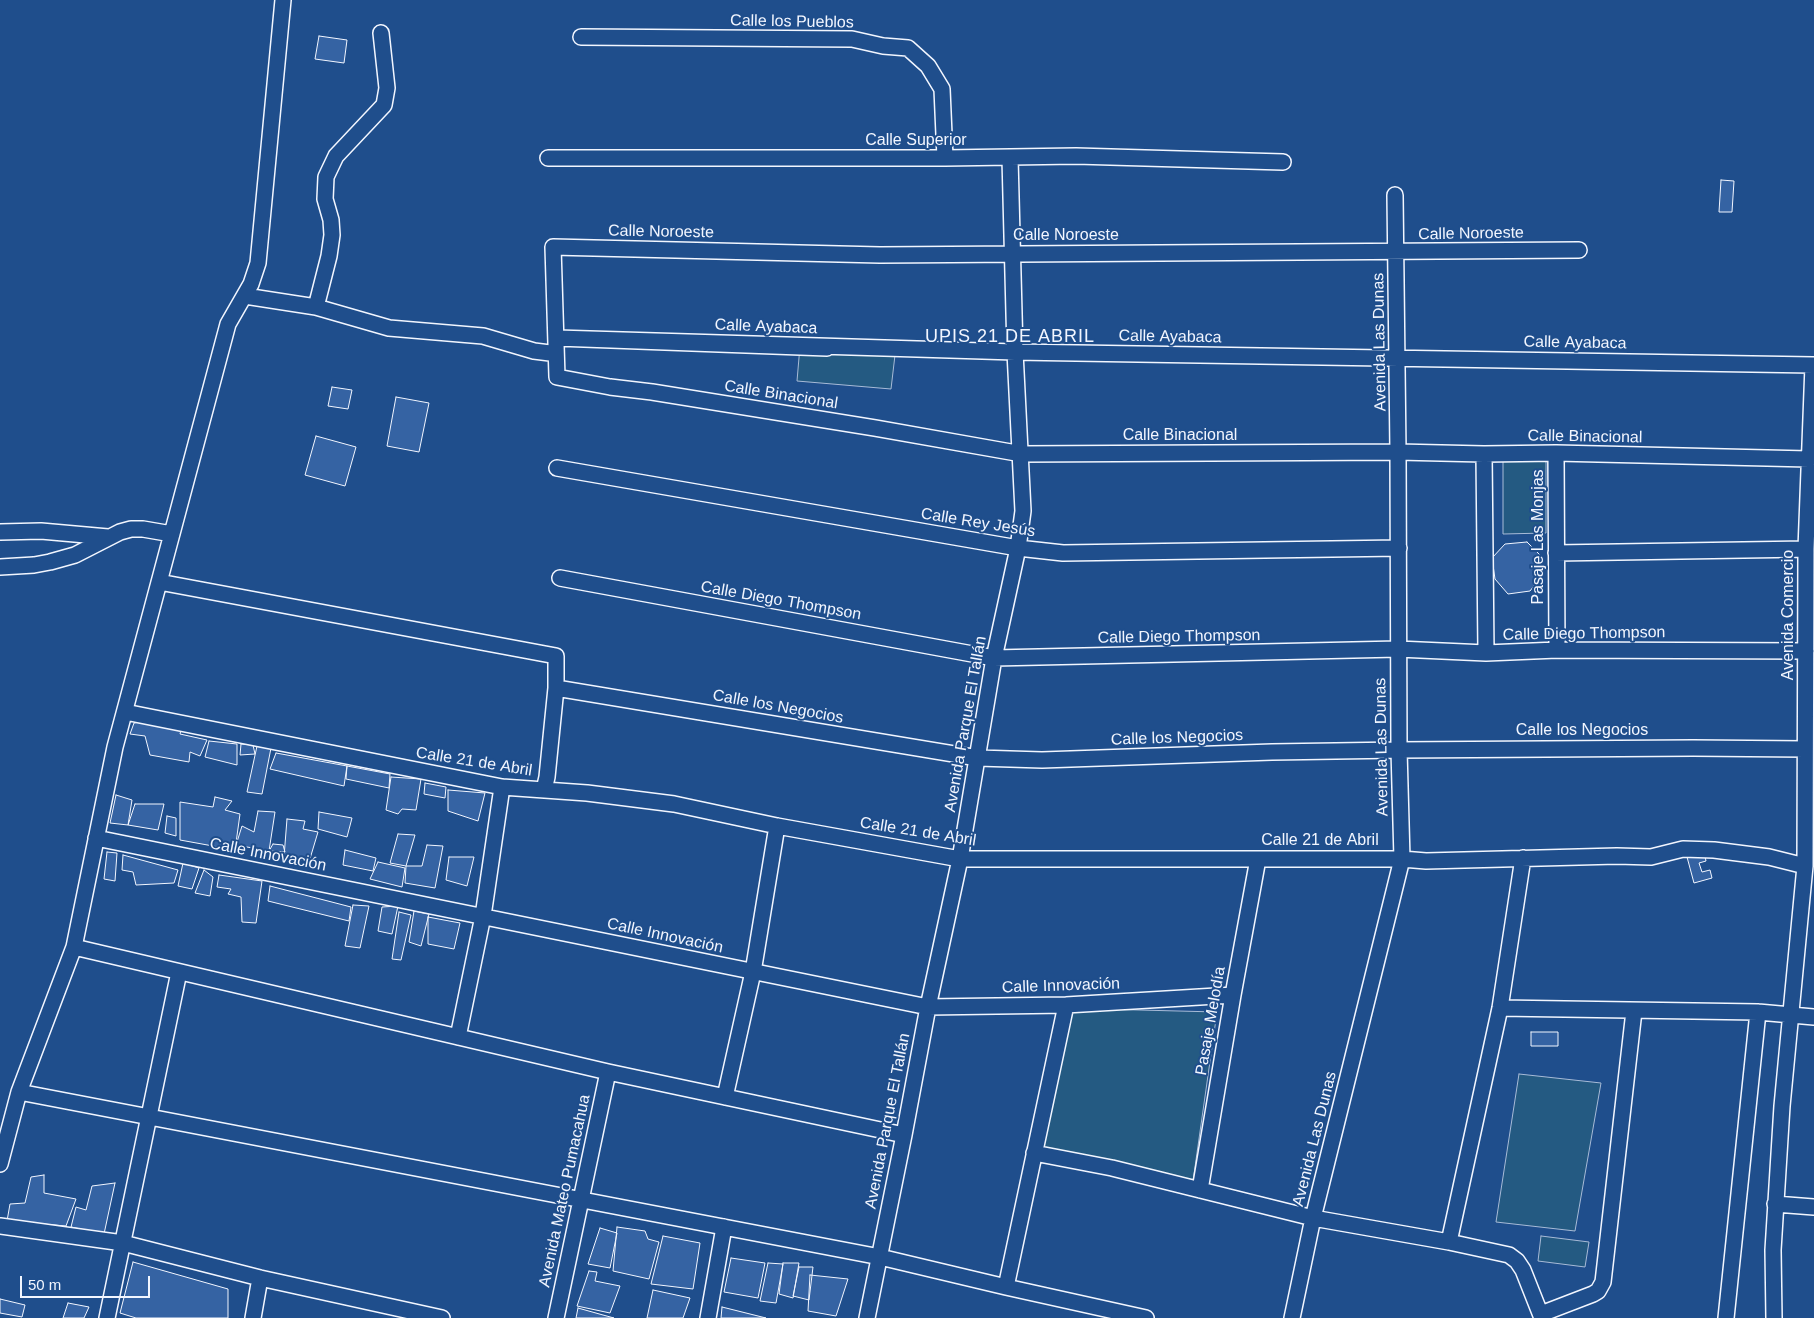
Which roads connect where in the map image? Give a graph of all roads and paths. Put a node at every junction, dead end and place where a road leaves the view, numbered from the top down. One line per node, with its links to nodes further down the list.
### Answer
1 (283, 0): 12 (street)
2 (381, 33): 13 (street)
3 (581, 37): 5 (street, Calle los Pueblos)
4 (548, 158): 5 (street, Calle Superior)
5 (945, 158): 6 (street, Calle Superior)
6 (1010, 158): 7 (street, Calle Superior); 11 (street, Avenida Parque El Tallán)
7 (1283, 162)
8 (1395, 195): 10 (street, Avenida Las Dunas)
9 (1579, 250): 10 (street, Calle Noroeste)
10 (1396, 252): 11 (street, Calle Noroeste); 18 (street, Avenida Las Dunas)
11 (1012, 253): 14 (street, Calle Noroeste); 16 (street, Avenida Parque El Tallán)
12 (245, 296): 13 (street); 27 (street)
13 (316, 307): 17 (street)
14 (557, 338): 15 (street, Calle Ayabaca); 16 (street, Calle Ayabaca); 22 (street, Calle Binacional)
15 (826, 348)
16 (1015, 352): 18 (street, Calle Ayabaca); 22 (street, Avenida Parque El Tallán)
17 (550, 353)
18 (1398, 358): 19 (street, Calle Ayabaca); 20 (street, Avenida Las Dunas)
19 (1813, 365): 24 (street, Avenida Comercio)
20 (1398, 452): 22 (street, Calle Binacional); 23 (street, Calle Binacional); 30 (street, Avenida Las Dunas)
21 (1556, 452): 23 (street, Calle Binacional); 24 (street, Calle Binacional); 32 (street, Pasaje Las Monjas)
22 (1022, 454): 29 (street, Avenida Parque El Tallán)
23 (1484, 454): 39 (street)
24 (1809, 459): 31 (street, Avenida Comercio)
25 (557, 468): 29 (street, Calle Rey Jesús)
26 (0, 532): 28 (street)
27 (172, 534): 28 (street); 35 (street)
28 (110, 538): 33 (street)
29 (1018, 548): 30 (street, Calle Rey Jesús); 40 (street, Avenida Parque El Tallán)
30 (1399, 548): 36 (street, Avenida Las Dunas)
31 (1806, 549): 32 (street); 38 (street, Avenida Comercio)
32 (1556, 554): 37 (street, Pasaje Las Monjas)
33 (0, 567)
34 (560, 578): 40 (street, Calle Diego Thompson)
35 (159, 582): 41 (street); 42 (street)
36 (1398, 649): 39 (street, Calle Diego Thompson); 40 (street, Calle Diego Thompson); 43 (street, Avenida Las Dunas)
37 (1557, 650): 38 (street, Calle Diego Thompson); 39 (street, Calle Diego Thompson)
38 (1806, 651): 44 (street, Avenida Comercio)
39 (1486, 653)
40 (994, 658): 45 (street, Avenida Parque El Tallán)
41 (556, 688): 45 (street, Calle los Negocios); 47 (street)
42 (125, 712): 46 (street, Calle 21 de Abril); 49 (street)
43 (1399, 750): 44 (street, Calle los Negocios); 45 (street, Calle los Negocios); 53 (street, Avenida Las Dunas)
44 (1805, 750): 54 (street, Avenida Comercio)
45 (978, 758): 51 (street, Avenida Parque El Tallán)
46 (502, 787): 47 (street, Calle 21 de Abril); 55 (street)
47 (544, 790): 48 (street, Calle 21 de Abril)
48 (777, 826): 51 (street, Calle 21 de Abril); 58 (street)
49 (96, 838): 55 (street, Calle Innovación); 56 (street)
50 (1523, 858): 53 (street, Calle 21 de Abril); 54 (street, Calle 21 de Abril); 62 (street)
51 (960, 859): 52 (street, Calle 21 de Abril); 61 (street, Avenida Parque El Tallán)
52 (1258, 859): 53 (street, Calle 21 de Abril); 59 (street, Pasaje Melodía)
53 (1402, 859): 79 (street, Avenida Las Dunas)
54 (1805, 866): 65 (street, Avenida Comercio)
55 (483, 916): 58 (street, Calle Innovación); 67 (street)
56 (74, 946): 57 (street); 69 (street)
57 (179, 972): 67 (street); 71 (street)
58 (753, 972): 61 (street, Calle Innovación); 70 (street)
59 (1233, 995): 60 (street, Calle Innovación); 75 (street, Pasaje Melodía)
60 (1066, 1005): 61 (street, Calle Innovación); 73 (street)
61 (928, 1007): 72 (street, Avenida Parque El Tallán)
62 (1500, 1008): 63 (street); 82 (street)
63 (1634, 1011): 64 (street); 87 (street)
64 (1758, 1012): 65 (street); 96 (street)
65 (1790, 1015): 66 (street); 77 (street, Avenida Comercio)
66 (1814, 1017)
67 (458, 1037): 68 (street)
68 (608, 1072): 70 (street); 76 (street, Avenida Mateo Pumacahua)
69 (19, 1092): 71 (street); 74 (street)
70 (725, 1097): 72 (street)
71 (149, 1117): 76 (street); 83 (street)
72 (904, 1135): 84 (street, Avenida Parque El Tallán)
73 (1034, 1153): 75 (street); 86 (street)
74 (0, 1164)
75 (1200, 1190): 79 (street)
76 (581, 1199): 81 (street); 91 (street, Avenida Mateo Pumacahua)
77 (1776, 1204): 78 (street); 97 (street, Avenida Comercio)
78 (1814, 1206)
79 (1313, 1218): 82 (street); 95 (street, Avenida Las Dunas)
80 (0, 1226): 83 (street)
81 (724, 1227): 84 (street); 92 (street)
82 (1449, 1242): 87 (street)
83 (123, 1243): 85 (street); 88 (street)
84 (880, 1257): 86 (street); 93 (street, Avenida Parque El Tallán)
85 (260, 1278): 89 (street); 90 (street)
86 (1006, 1287): 94 (street)
87 (1542, 1316)
88 (107, 1318)
89 (253, 1318)
90 (442, 1318)
91 (556, 1318)
92 (708, 1318)
93 (867, 1318)
94 (1146, 1318)
95 (1292, 1318)
96 (1726, 1318)
97 (1774, 1318)

